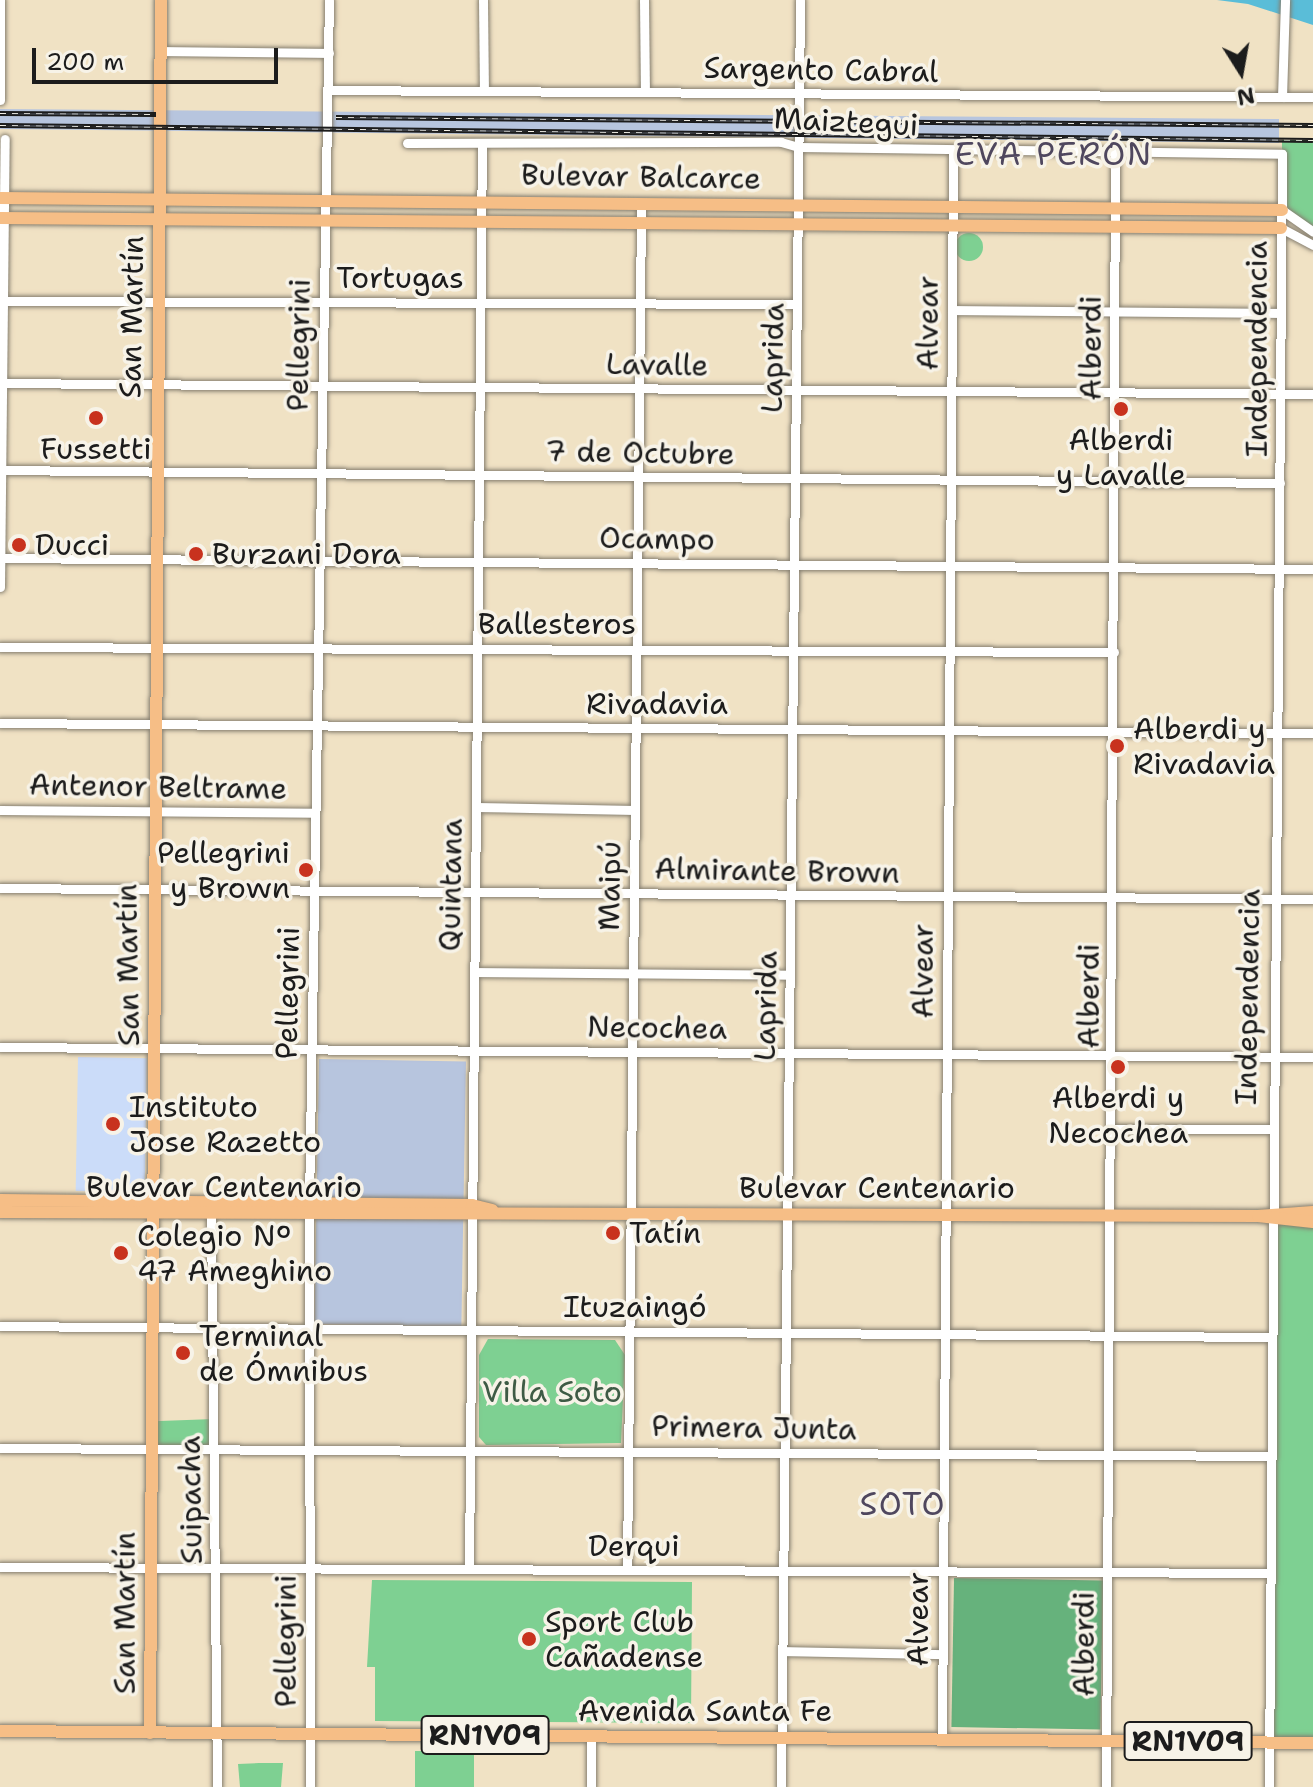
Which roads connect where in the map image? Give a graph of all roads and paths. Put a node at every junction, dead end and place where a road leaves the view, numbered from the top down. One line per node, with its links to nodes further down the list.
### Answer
1 (0, 0): 16 (street)
2 (161, 0): 8 (main road, San Martín)
3 (329, 0): 9 (street, Pellegrini)
4 (483, 0): 11 (street)
5 (644, 0): 12 (street)
6 (800, 0): 13 (street)
7 (1285, 0): 14 (street)
8 (161, 51): 9 (street); 25 (main road, San Martín)
9 (329, 53): 10 (street, Pellegrini)
10 (329, 90): 11 (street, Sargento Cabral); 26 (street, Pellegrini)
11 (484, 91): 12 (street, Sargento Cabral)
12 (645, 92): 13 (street, Sargento Cabral)
13 (799, 95): 14 (street, Sargento Cabral); 20 (street)
14 (1282, 97): 15 (street, Sargento Cabral)
15 (1313, 97)
16 (0, 100)
17 (5, 139): 24 (street)
18 (407, 143): 19 (street, Maiztegui)
19 (482, 144): 20 (street, Maiztegui); 27 (street, Quintana)
20 (799, 149): 21 (street, Maiztegui); 29 (street, Laprida)
21 (953, 150): 22 (street, Maiztegui); 30 (street, Alvear)
22 (1115, 151): 23 (street, Maiztegui); 31 (street, Alberdi)
23 (1282, 154): 32 (street, Independencia)
24 (2, 198): 25 (main road, Bulevar Balcarce); 33 (street)
25 (159, 198): 26 (main road, Bulevar Balcarce); 34 (main road, San Martín)
26 (325, 199): 27 (main road, Bulevar Balcarce); 35 (street, Pellegrini)
27 (482, 201): 28 (main road, Bulevar Balcarce); 36 (street, Quintana)
28 (641, 203): 29 (main road, Bulevar Balcarce); 37 (street, Maipú)
29 (798, 204): 30 (main road, Bulevar Balcarce); 38 (street, Laprida)
30 (953, 205): 31 (main road, Bulevar Balcarce); 39 (street, Alvear)
31 (1115, 207): 32 (main road, Bulevar Balcarce); 40 (street, Alberdi)
32 (1282, 209): 41 (street, Independencia); 42 (street)
33 (2, 218): 34 (main road, Bulevar Balcarce); 44 (street)
34 (159, 219): 35 (main road, Bulevar Balcarce); 45 (main road, San Martín)
35 (325, 221): 36 (main road, Bulevar Balcarce); 46 (street, Pellegrini)
36 (482, 222): 37 (main road, Bulevar Balcarce); 47 (street, Quintana)
37 (640, 224): 38 (main road, Bulevar Balcarce); 48 (street, Maipú)
38 (798, 225): 39 (main road, Bulevar Balcarce); 49 (street, Laprida)
39 (953, 226): 40 (main road, Bulevar Balcarce); 50 (street, Alvear)
40 (1115, 227): 41 (main road, Bulevar Balcarce); 51 (street, Alberdi)
41 (1281, 228): 43 (street); 52 (street, Independencia)
42 (1313, 232)
43 (1313, 245)
44 (3, 301): 45 (street, Tortugas); 53 (street)
45 (158, 302): 46 (street, Tortugas); 54 (main road, San Martín)
46 (323, 302): 47 (street, Tortugas); 55 (street, Pellegrini)
47 (481, 302): 48 (street, Tortugas); 56 (street, Quintana)
48 (640, 302): 49 (street, Tortugas); 57 (street, Maipú)
49 (797, 304): 58 (street, Laprida)
50 (952, 310): 51 (street); 59 (street, Alvear)
51 (1115, 311): 52 (street); 60 (street, Alberdi)
52 (1281, 313): 61 (street, Independencia)
53 (1, 383): 54 (street, Lavalle); 63 (street)
54 (157, 385): 55 (street, Lavalle); 64 (main road, San Martín)
55 (322, 386): 56 (street, Lavalle); 65 (street, Pellegrini)
56 (480, 388): 57 (street, Lavalle); 66 (street, Quintana)
57 (639, 389): 58 (street, Lavalle); 67 (street, Maipú)
58 (796, 392): 59 (street, Lavalle); 68 (street, Laprida)
59 (952, 392): 60 (street, Lavalle); 69 (street, Alvear)
60 (1114, 393): 61 (street, Lavalle); 70 (street, Alberdi)
61 (1280, 394): 62 (street, Lavalle); 71 (street, Independencia)
62 (1313, 394)
63 (1, 470): 64 (street, 7 de Octubre); 72 (street)
64 (157, 472): 65 (street, 7 de Octubre); 73 (main road, San Martín)
65 (321, 473): 66 (street, 7 de Octubre); 74 (street, Pellegrini)
66 (479, 475): 67 (street, 7 de Octubre); 75 (street, Quintana)
67 (638, 477): 68 (street, 7 de Octubre); 76 (street, Maipú)
68 (795, 480): 69 (street, 7 de Octubre); 77 (street, Laprida)
69 (951, 480): 70 (street, 7 de Octubre); 78 (street, Alvear)
70 (1114, 482): 71 (street, 7 de Octubre); 79 (street, Alberdi)
71 (1280, 483): 80 (street, Independencia)
72 (0, 558): 73 (street, Ocampo); 82 (street)
73 (156, 558): 74 (street, Ocampo); 85 (main road, San Martín)
74 (319, 559): 75 (street, Ocampo); 84 (street, Pellegrini)
75 (478, 560): 76 (street, Ocampo); 86 (street, Quintana)
76 (637, 562): 77 (street, Ocampo); 87 (street, Maipú)
77 (794, 565): 78 (street, Ocampo); 88 (street, Laprida)
78 (950, 565): 79 (street, Ocampo); 89 (street, Alvear)
79 (1114, 568): 80 (street, Ocampo); 90 (street, Alberdi)
80 (1280, 568): 81 (street, Ocampo); 99 (street, Independencia)
81 (1313, 569)
82 (0, 587)
83 (0, 647): 85 (street, Ballesteros)
84 (318, 647): 85 (street, Ballesteros); 86 (street, Ballesteros); 93 (street, Pellegrini)
85 (155, 648): 92 (main road, San Martín)
86 (478, 648): 87 (street, Ballesteros); 94 (street, Quintana)
87 (636, 649): 88 (street, Ballesteros); 95 (street, Maipú)
88 (794, 650): 89 (street, Ballesteros); 96 (street, Laprida)
89 (950, 651): 90 (street, Ballesteros); 97 (street, Alvear)
90 (1114, 652): 98 (street, Alberdi)
91 (0, 723): 92 (street, Rivadavia)
92 (154, 724): 93 (street, Rivadavia); 104 (main road, San Martín)
93 (317, 725): 94 (street, Rivadavia); 105 (street, Pellegrini)
94 (477, 727): 95 (street, Rivadavia); 101 (street, Quintana)
95 (636, 728): 96 (street, Rivadavia); 103 (street, Maipú)
96 (793, 729): 97 (street, Rivadavia); 111 (street, Laprida)
97 (949, 730): 98 (street, Rivadavia); 112 (street, Alvear)
98 (1113, 731): 99 (street, Rivadavia); 113 (street, Alberdi)
99 (1278, 732): 100 (street, Rivadavia); 114 (street, Independencia)
100 (1313, 733)
101 (476, 807): 103 (street); 109 (street, Quintana)
102 (0, 810): 104 (street, Antenor Beltrame)
103 (635, 810): 110 (street, Maipú)
104 (154, 811): 105 (street, Antenor Beltrame); 107 (main road, San Martín)
105 (315, 813): 108 (street, Pellegrini)
106 (0, 888): 107 (street, Almirante Brown)
107 (153, 889): 108 (street, Almirante Brown); 120 (main road, San Martín)
108 (314, 891): 109 (street, Almirante Brown); 121 (street, Pellegrini)
109 (475, 892): 110 (street, Almirante Brown); 116 (street, Quintana)
110 (634, 894): 111 (street, Almirante Brown); 118 (street, Maipú)
111 (791, 895): 112 (street, Almirante Brown); 117 (street, Laprida)
112 (948, 897): 113 (street, Almirante Brown); 124 (street, Alvear)
113 (1113, 898): 114 (street, Almirante Brown); 126 (street, Alberdi)
114 (1273, 898): 115 (street, Almirante Brown); 127 (street, Independencia)
115 (1313, 899)
116 (475, 972): 118 (street); 122 (street, Quintana)
117 (790, 975): 118 (street); 125 (street, Laprida)
118 (633, 976): 123 (street, Maipú)
119 (0, 1047): 120 (street, Necochea)
120 (156, 1049): 121 (street, Necochea); 132 (main road, San Martín)
121 (311, 1049): 122 (street, Necochea); 133 (street, Pellegrini)
122 (474, 1049): 123 (street, Necochea); 134 (street, Quintana)
123 (632, 1052): 125 (street, Necochea); 136 (street, Maipú)
124 (946, 1052): 125 (street, Necochea); 126 (street, Necochea); 140 (street, Alvear)
125 (789, 1055): 139 (street, Laprida)
126 (1112, 1057): 127 (street, Necochea); 129 (street, Alberdi)
127 (1272, 1057): 128 (street, Necochea); 130 (street, Independencia)
128 (1313, 1057)
129 (1112, 1129): 130 (street); 141 (street, Alberdi)
130 (1271, 1129): 142 (street, Independencia)
131 (0, 1200): 132 (main road, Bulevar Centenario)
132 (154, 1207): 133 (main road, Bulevar Centenario); 135 (main road, Bulevar Centenario); 138 (main road, Bulevar Centenario); 145 (main road, San Martín)
133 (309, 1209): 134 (main road, Bulevar Centenario); 138 (main road, Bulevar Centenario); 147 (street, Pellegrini)
134 (472, 1210): 136 (main road, Bulevar Centenario); 148 (street, Quintana)
135 (0, 1212)
136 (631, 1212): 139 (main road, Bulevar Centenario); 149 (street, Maipú)
137 (1313, 1212): 142 (main road, Bulevar Centenario)
138 (211, 1213): 146 (street, Suipacha)
139 (787, 1213): 140 (main road, Bulevar Centenario); 150 (street, Laprida)
140 (945, 1214): 141 (main road, Bulevar Centenario); 151 (street, Alvear)
141 (1112, 1215): 142 (main road, Bulevar Centenario); 152 (street, Alberdi)
142 (1266, 1217): 143 (main road, Bulevar Centenario); 153 (street, Independencia)
143 (1313, 1222)
144 (0, 1326): 145 (street, Ituzaingó)
145 (153, 1327): 146 (street, Ituzaingó); 156 (main road, San Martín)
146 (213, 1328): 147 (street, Ituzaingó); 158 (street, Suipacha)
147 (309, 1328): 148 (street, Ituzaingó); 159 (street, Pellegrini)
148 (471, 1330): 149 (street, Ituzaingó); 155 (street, Quintana)
149 (630, 1331): 150 (street, Ituzaingó); 157 (street, Maipú)
150 (786, 1332): 151 (street, Ituzaingó); 160 (street, Laprida)
151 (944, 1334): 152 (street, Ituzaingó); 161 (street, Alvear)
152 (1111, 1335): 153 (street, Ituzaingó); 162 (street, Alberdi)
153 (1269, 1337): 163 (street, Independencia)
154 (0, 1448): 156 (street, Primera Junta)
155 (470, 1449): 157 (street, Primera Junta); 159 (street, Primera Junta); 168 (street, Quintana)
156 (152, 1450): 158 (street, Primera Junta); 165 (main road, San Martín)
157 (629, 1450): 160 (street, Primera Junta); 169 (street, Maipú)
158 (215, 1451): 159 (street, Primera Junta); 166 (street, Suipacha)
159 (312, 1452): 167 (street, Pellegrini)
160 (785, 1453): 161 (street, Primera Junta); 170 (street, Laprida)
161 (943, 1453): 162 (street, Primera Junta); 171 (street, Alvear)
162 (1110, 1455): 163 (street, Primera Junta); 172 (street, Alberdi)
163 (1268, 1456): 173 (street, Independencia)
164 (0, 1567): 165 (street, Derqui)
165 (151, 1568): 166 (street, Derqui); 177 (main road, San Martín)
166 (216, 1568): 167 (street, Derqui); 178 (street, Suipacha)
167 (309, 1569): 168 (street, Derqui); 179 (street, Pellegrini)
168 (469, 1569): 169 (street, Derqui)
169 (627, 1570): 170 (street, Derqui)
170 (784, 1571): 171 (street, Derqui); 174 (street, Laprida)
171 (943, 1572): 172 (street, Derqui); 175 (street, Alvear)
172 (1108, 1573): 173 (street, Derqui); 183 (street, Alberdi)
173 (1267, 1573): 184 (street, Independencia)
174 (783, 1651): 175 (street); 181 (street, Laprida)
175 (942, 1654): 182 (street, Alvear)
176 (0, 1731): 177 (main road, Avenida Santa Fe / RN1V09)
177 (150, 1733): 178 (main road, Avenida Santa Fe / RN1V09)
178 (217, 1733): 179 (main road, Avenida Santa Fe / RN1V09); 186 (street, Suipacha)
179 (310, 1734): 180 (main road, Avenida Santa Fe / RN1V09); 187 (street, Pellegrini)
180 (591, 1736): 181 (main road, Avenida Santa Fe / RN1V09); 188 (street)
181 (782, 1738): 182 (main road, Avenida Santa Fe / RN1V09); 189 (street, Laprida)
182 (942, 1739): 183 (main road, Avenida Santa Fe / RN1V09)
183 (1107, 1741): 184 (main road, Avenida Santa Fe / RN1V09); 190 (street, Alberdi)
184 (1269, 1742): 185 (main road, Avenida Santa Fe / RN1V09); 191 (street, Independencia)
185 (1313, 1743)
186 (217, 1787)
187 (310, 1787)
188 (591, 1787)
189 (781, 1787)
190 (1106, 1787)
191 (1269, 1787)

